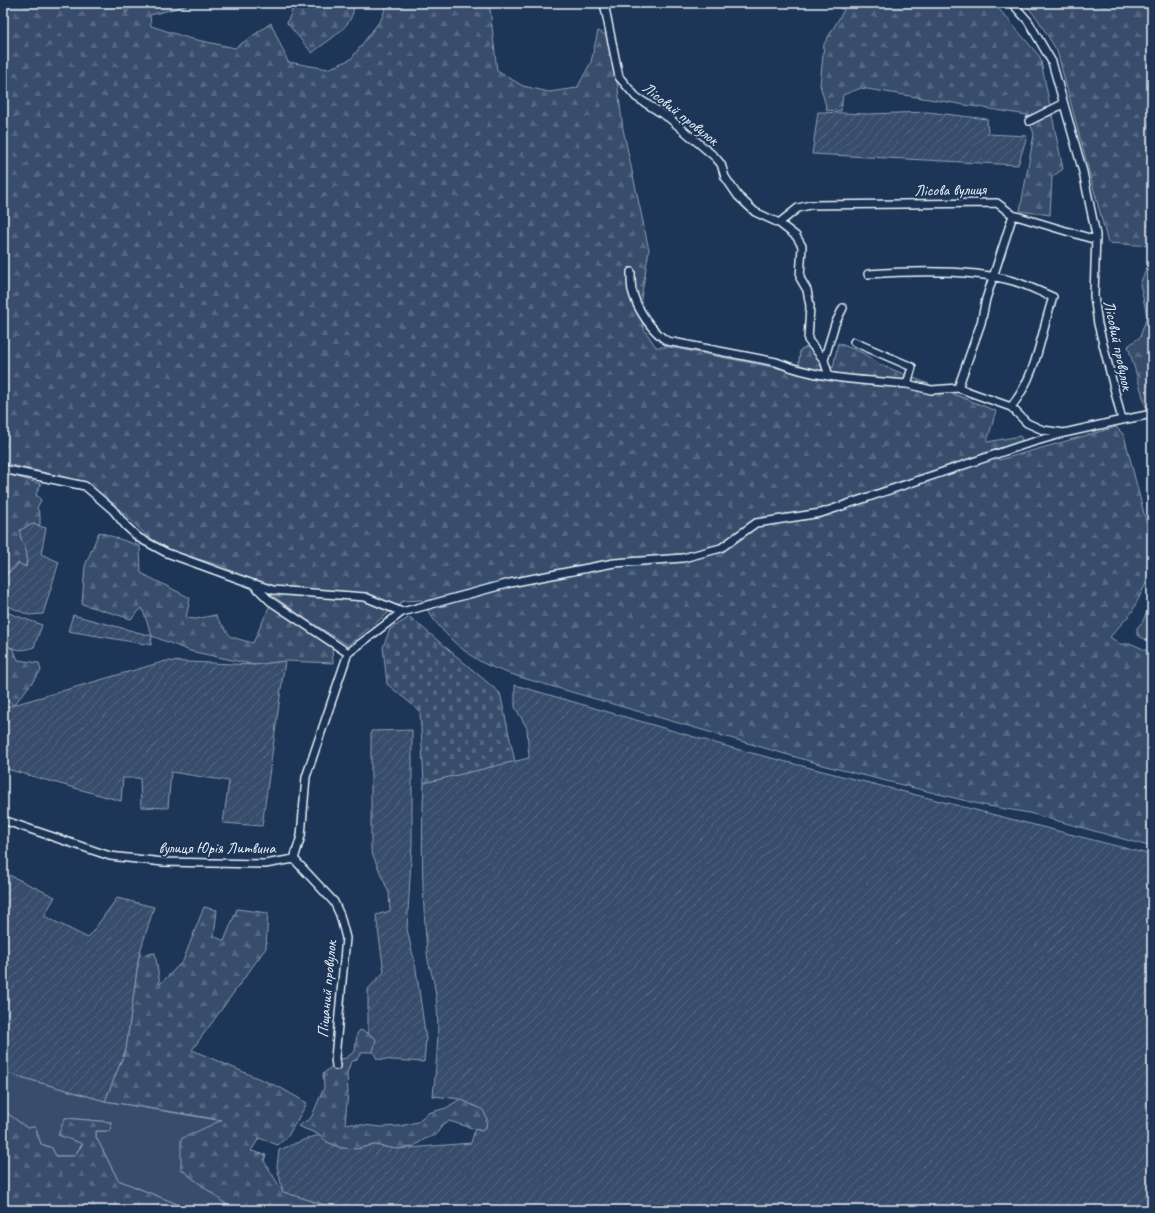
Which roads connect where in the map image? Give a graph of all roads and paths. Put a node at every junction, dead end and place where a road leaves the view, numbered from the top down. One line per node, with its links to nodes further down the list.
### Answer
1 (604, 3): 6 (street, Лісовий провулок)
2 (1012, 3): 3 (street, Лісовий провулок)
3 (1064, 104): 4 (street); 7 (street, Лісовий провулок)
4 (1029, 122)
5 (1013, 215): 6 (street, Лісова вулиця); 7 (street); 10 (street)
6 (779, 223): 13 (street, Лісовий провулок)
7 (1096, 240): 19 (street, Лісовий провулок)
8 (631, 272): 14 (street)
9 (868, 274): 10 (street)
10 (993, 278): 16 (street); 17 (street)
11 (844, 308): 13 (street)
12 (854, 342): 15 (street)
13 (824, 360): 14 (street)
14 (829, 376): 15 (street)
15 (908, 384): 16 (street)
16 (958, 388): 17 (street)
17 (1011, 407): 20 (street)
18 (1152, 414): 19 (street)
19 (1122, 420): 20 (street)
20 (1064, 433): 23 (street)
21 (3, 469): 22 (street)
22 (253, 584): 23 (street); 24 (street)
23 (402, 612): 24 (street)
24 (348, 653): 26 (street, вулиця Юрія Литвина)
25 (3, 820): 26 (street, вулиця Юрія Литвина)
26 (294, 860): 27 (street, Піщаний провулок)
27 (336, 1066)

